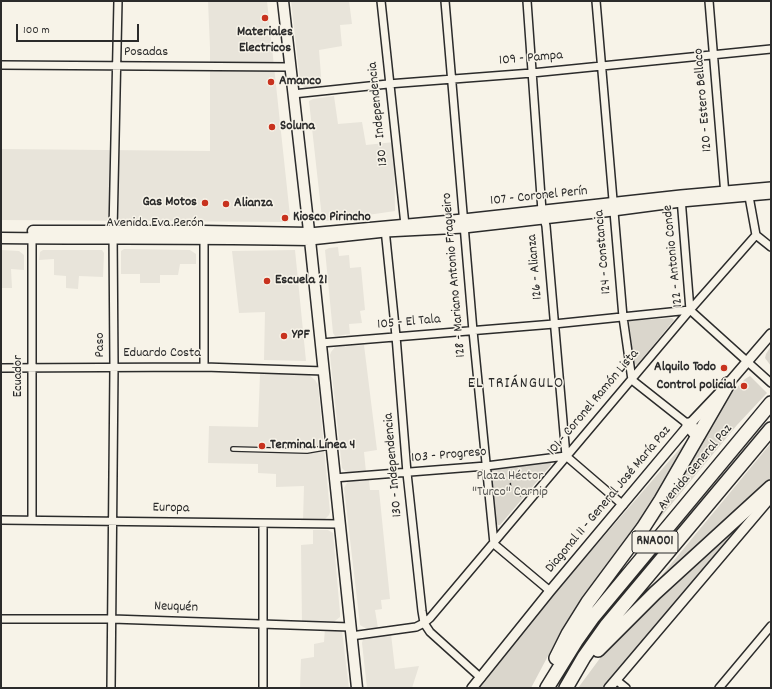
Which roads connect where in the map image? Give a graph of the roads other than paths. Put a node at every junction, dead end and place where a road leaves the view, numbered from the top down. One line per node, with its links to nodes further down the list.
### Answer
1 (118, 1): 12 (street, Paso)
2 (283, 1): 13 (main road)
3 (381, 1): 16 (street, 130 - Independencia)
4 (445, 1): 15 (street, 128 - Mariano Antonio Fragueiro)
5 (527, 1): 14 (street, 126 - Alianza)
6 (596, 1): 11 (street, 124 - Constancia)
7 (709, 1): 9 (street, 120 - Estero Bellaco)
8 (771, 49): 9 (street, 109 - Pampa)
9 (714, 55): 11 (street, 109 - Pampa); 20 (street, 120 - Estero Bellaco)
10 (1, 65): 12 (street, Posadas)
11 (602, 65): 14 (street, 109 - Pampa); 23 (street, 124 - Constancia)
12 (116, 66): 13 (street, Posadas); 32 (street, Paso)
13 (290, 67): 17 (main road)
14 (532, 73): 15 (street, 109 - Pampa); 24 (street, 126 - Alianza)
15 (451, 79): 16 (street, 109 - Pampa); 25 (street, 128 - Mariano Antonio Fragueiro)
16 (388, 84): 17 (street, 109 - Pampa); 26 (street, 130 - Independencia)
17 (293, 94): 33 (main road)
18 (771, 187): 19 (street, 107 - Coronel Perín)
19 (748, 192): 20 (street, 107 - Coronel Perín); 21 (street, 107 - Coronel Perín); 31 (street)
20 (725, 194): 22 (street, 107 - Coronel Perín)
21 (771, 194)
22 (681, 198): 23 (street, 107 - Coronel Perín); 36 (street, 122 - Antonio Conde)
23 (613, 207): 24 (street, 107 - Coronel Perín); 37 (street, 124 - Constancia)
24 (543, 215): 25 (street, 107 - Coronel Perín); 38 (street, 126 - Alianza)
25 (463, 223): 26 (street, 107 - Coronel Perín); 27 (street, 107 - Coronel Perín); 39 (street, 128 - Mariano Antonio Fragueiro)
26 (404, 225): 27 (street, 107 - Coronel Perín)
27 (385, 229): 33 (street, 107 - Coronel Perín); 41 (street, 130 - Independencia)
28 (1, 231): 29 (main road, Avenida Eva Perón)
29 (32, 234): 32 (main road, Avenida Eva Perón); 34 (main road, Avenida Eva Perón); 46 (street, Ecuador)
30 (204, 234): 32 (main road, Avenida Eva Perón); 33 (main road, Avenida Eva Perón); 44 (street)
31 (756, 234): 35 (street); 36 (street, 101 - Coronel Ramón Lista)
32 (113, 235): 47 (street, Paso)
33 (310, 236): 42 (main road)
34 (1, 238)
35 (771, 247)
36 (690, 310): 37 (street, 105 - El Tala); 43 (street, 122 - Antonio Conde); 49 (street, 101 - Coronel Ramón Lista)
37 (622, 317): 38 (street, 105 - El Tala); 49 (street, 124 - Constancia)
38 (554, 324): 39 (street, 105 - El Tala); 58 (street, 126 - Alianza)
39 (473, 331): 41 (street, 105 - El Tala); 59 (street, 128 - Mariano Antonio Fragueiro)
40 (771, 334): 43 (street, Diagonal 11 - General José María Paz)
41 (396, 336): 42 (street, 105 - El Tala); 60 (street, 130 - Independencia)
42 (321, 343): 48 (main road)
43 (747, 362): 50 (street, 122 - Antonio Conde); 51 (street, Diagonal 11 - General José María Paz)
44 (204, 367): 47 (street, Eduardo Costa); 48 (street, Eduardo Costa)
45 (1, 368): 46 (street, Eduardo Costa)
46 (32, 368): 47 (street, Eduardo Costa); 66 (street, Ecuador)
47 (114, 368): 67 (street, Paso)
48 (324, 371): 56 (main road)
49 (632, 380): 53 (street); 58 (street, 101 - Coronel Ramón Lista)
50 (771, 383)
51 (728, 384): 53 (street, Diagonal 11 - General José María Paz); 55 (highway)
52 (771, 403): 85 (highway, Avenida General Paz / RNA001)
53 (689, 426): 55 (highway); 64 (street, Diagonal 11 - General José María Paz)
54 (771, 429): 86 (highway, RNA001)
55 (698, 436): 84 (highway)
56 (331, 447): 57 (lane); 61 (main road)
57 (233, 449)
58 (566, 456): 59 (street, 103 - Progreso); 64 (street); 70 (street, 101 - Coronel Ramón Lista)
59 (486, 466): 60 (street, 103 - Progreso); 70 (street, 128 - Mariano Antonio Fragueiro)
60 (407, 473): 61 (street, 103 - Progreso); 74 (street, 130 - Independencia)
61 (334, 478): 69 (main road)
62 (771, 487): 87 (highway)
63 (771, 497): 79 (street)
64 (623, 505): 71 (street, Diagonal 11 - General José María Paz)
65 (1, 520): 66 (street, Europa)
66 (32, 520): 67 (street, Europa)
67 (112, 521): 68 (street, Europa); 73 (street, Paso)
68 (263, 524): 69 (street, Europa); 75 (street)
69 (340, 524): 77 (main road)
70 (494, 544): 71 (street); 74 (street, 101 - Coronel Ramón Lista)
71 (550, 591): 78 (street, Diagonal 11 - General José María Paz)
72 (1, 619): 73 (street, Neuquén)
73 (112, 619): 75 (street, Neuquén); 80 (street, Paso)
74 (424, 623): 77 (street, 101 - Coronel Ramón Lista); 78 (street)
75 (264, 625): 77 (street, Neuquén); 81 (street)
76 (771, 626): 90 (street)
77 (350, 632): 82 (main road)
78 (481, 678): 83 (street, Diagonal 11 - General José María Paz)
79 (616, 680): 88 (street); 89 (street)
80 (111, 688)
81 (263, 688)
82 (357, 688)
83 (472, 688)
84 (543, 688)
85 (547, 688)
86 (566, 688)
87 (570, 688)
88 (610, 688)
89 (626, 688)
90 (719, 688)

